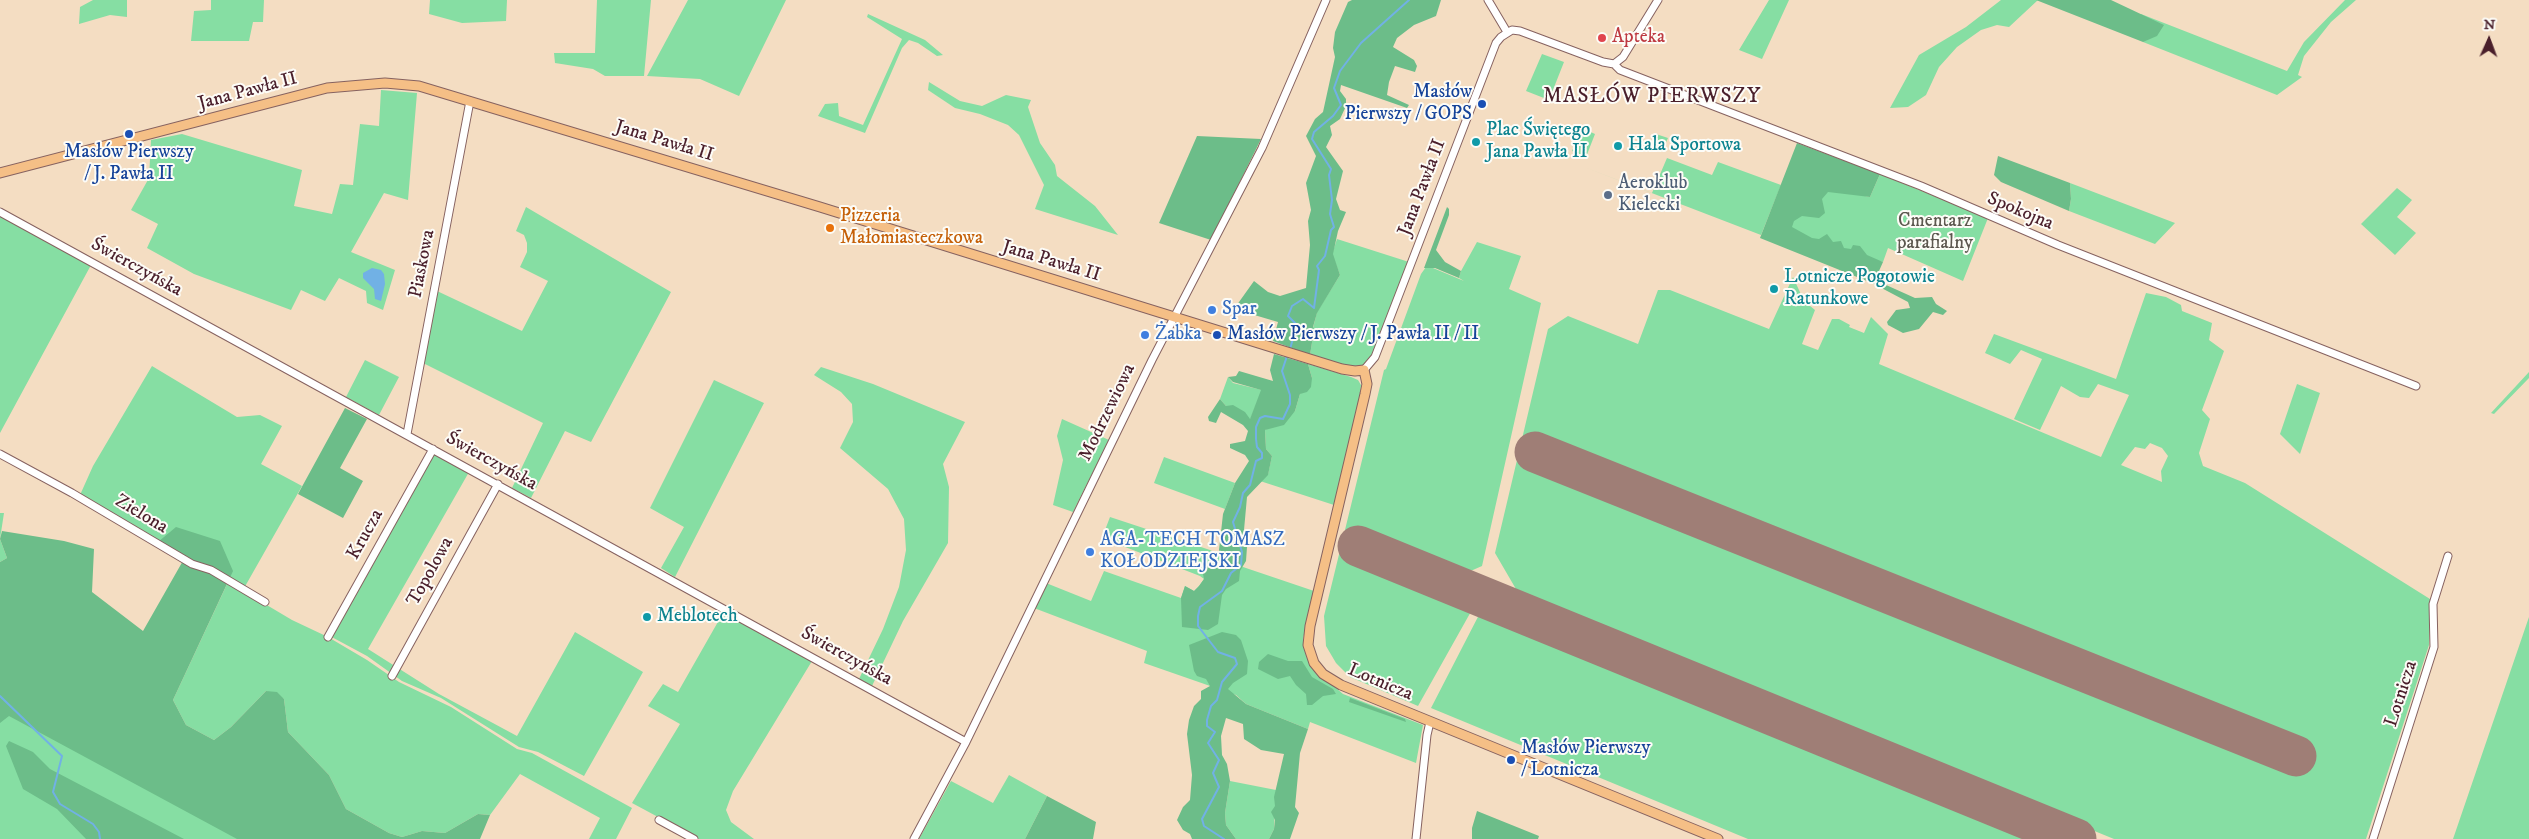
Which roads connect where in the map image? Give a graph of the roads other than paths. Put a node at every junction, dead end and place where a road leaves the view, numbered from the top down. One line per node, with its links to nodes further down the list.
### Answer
1 (1326, 0): 9 (street, Modrzewiowa)
2 (1488, 0): 4 (street)
3 (1658, 0): 5 (street)
4 (1507, 32): 5 (street); 10 (street, Jana Pawła II)
5 (1614, 64): 11 (street, Spokojna)
6 (470, 101): 7 (main road, Jana Pawła II); 9 (main road, Jana Pawła II); 12 (street, Piaskowa)
7 (0, 173)
8 (0, 212): 12 (street, Świerczyńska)
9 (1175, 317): 10 (main road, Jana Pawła II); 21 (street, Modrzewiowa)
10 (1364, 370): 20 (main road, Lotnicza)
11 (2416, 386)
12 (407, 434): 13 (street, Świerczyńska)
13 (433, 448): 15 (street, Świerczyńska); 18 (street, Krucza)
14 (0, 454): 17 (street, Zielona)
15 (498, 484): 19 (street, Topolowa); 21 (street, Świerczyńska)
16 (2448, 556): 27 (street, Lotnicza)
17 (265, 602)
18 (328, 637)
19 (392, 676)
20 (1430, 722): 25 (street); 26 (main road, Lotnicza)
21 (966, 742): 24 (street, Modrzewiowa)
22 (659, 820): 23 (street)
23 (694, 839)
24 (914, 839)
25 (1416, 839)
26 (1718, 839)
27 (2373, 839)

